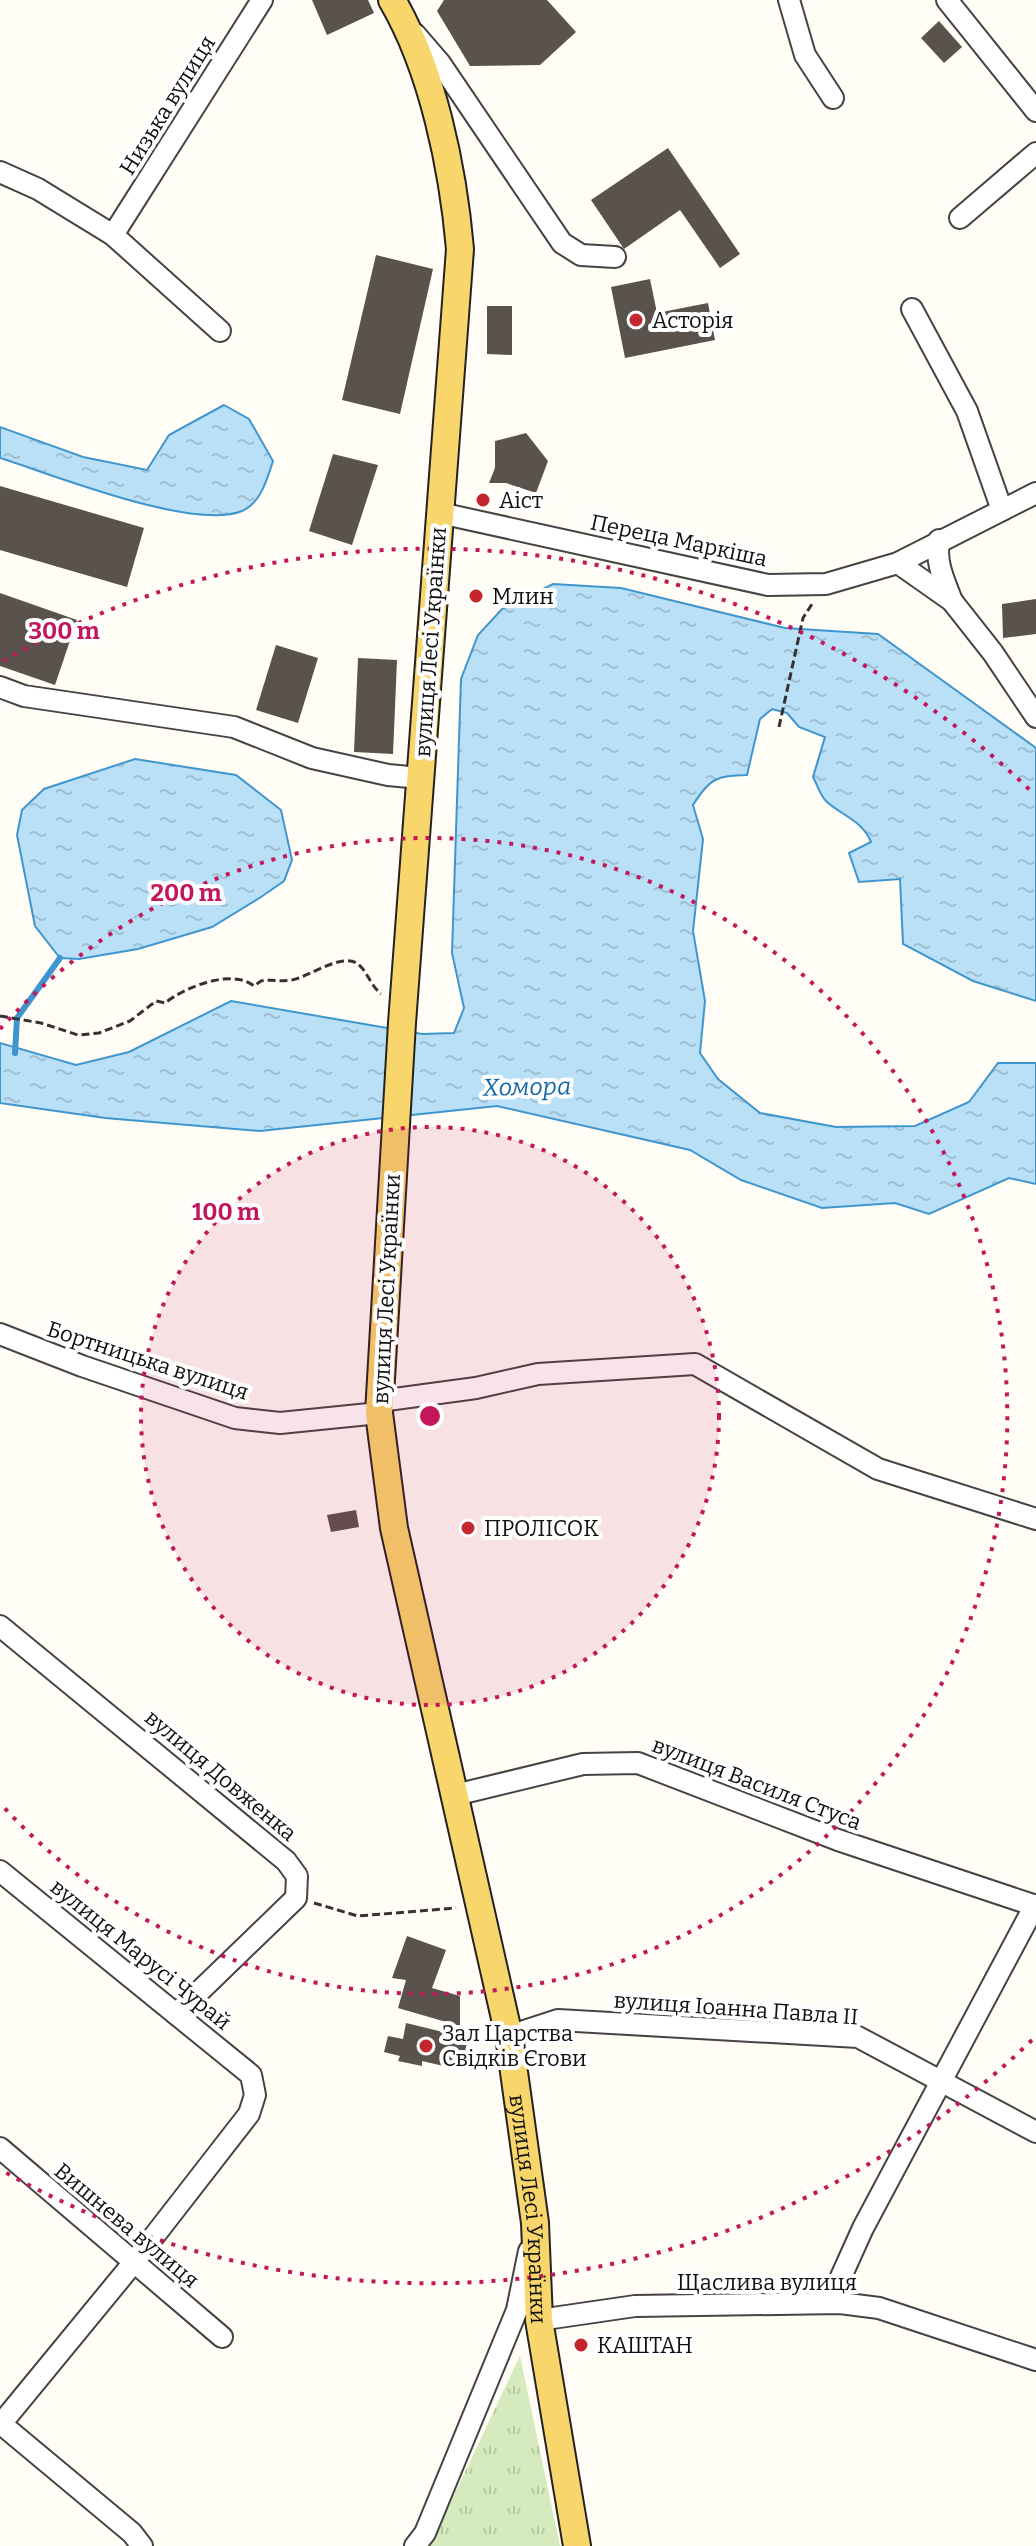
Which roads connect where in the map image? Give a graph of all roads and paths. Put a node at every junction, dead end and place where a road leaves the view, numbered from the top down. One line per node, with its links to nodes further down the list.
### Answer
1 (262, 0): 11 (street, Низька вулиця)
2 (392, 0): 5 (main road, вулиця Лесі Українки)
3 (789, 0): 6 (street)
4 (947, 0): 7 (street)
5 (406, 23): 12 (street, вулиця Лесі Українки); 17 (main road, вулиця Лесі Українки)
6 (833, 98)
7 (1036, 111)
8 (1036, 153): 10 (street)
9 (0, 172): 11 (street)
10 (960, 218)
11 (113, 235): 14 (street)
12 (615, 257)
13 (912, 309): 16 (street)
14 (220, 331)
15 (1036, 493): 16 (street, Переца Маркіша)
16 (1002, 510): 18 (street, Переца Маркіша)
17 (440, 513): 19 (street, Переца Маркіша); 25 (main road, вулиця Лесі Українки)
18 (939, 540): 19 (street, Переца Маркіша); 20 (street)
19 (898, 563): 20 (street)
20 (952, 601): 23 (street)
21 (803, 618): 24 (path)
22 (0, 687): 25 (street)
23 (1036, 717)
24 (779, 727)
25 (420, 778): 26 (main road, вулиця Лесі Українки)
26 (403, 1014): 27 (path); 29 (main road, вулиця Лесі Українки)
27 (0, 1016)
28 (0, 1334): 29 (street, Бортницька вулиця)
29 (380, 1407): 30 (street, Бортницька вулиця); 32 (main road, вулиця Лесі Українки)
30 (1036, 1519)
31 (0, 1626): 34 (street, вулиця Довженка)
32 (455, 1795): 35 (main road, вулиця Лесі Українки); 36 (street, вулиця Василя Стуса)
33 (0, 1871): 37 (street, вулиця Марусі Чурай)
34 (296, 1898): 35 (path); 37 (street)
35 (479, 1903): 38 (main road, вулиця Лесі Українки)
36 (1035, 1906): 39 (street)
37 (176, 2014): 43 (street, вулиця Марусі Чурай)
38 (509, 2036): 39 (street, вулиця Іоанна Павла II); 42 (main road, вулиця Лесі Українки)
39 (940, 2081): 40 (street, вулиця Іоанна Павла II); 44 (street)
40 (1036, 2132)
41 (0, 2148): 43 (street, Вишнева вулиця)
42 (535, 2223): 47 (main road, вулиця Лесі Українки); 52 (street)
43 (134, 2262): 48 (street, Вишнева вулиця); 50 (street)
44 (840, 2279): 45 (street); 46 (street)
45 (815, 2303): 46 (street, Щаслива вулиця); 47 (street, Щаслива вулиця)
46 (840, 2303): 49 (street, Щаслива вулиця)
47 (539, 2320): 53 (main road, вулиця Лесі Українки)
48 (222, 2337)
49 (1036, 2360)
50 (1, 2423): 51 (street)
51 (142, 2546)
52 (415, 2546)
53 (577, 2546)

